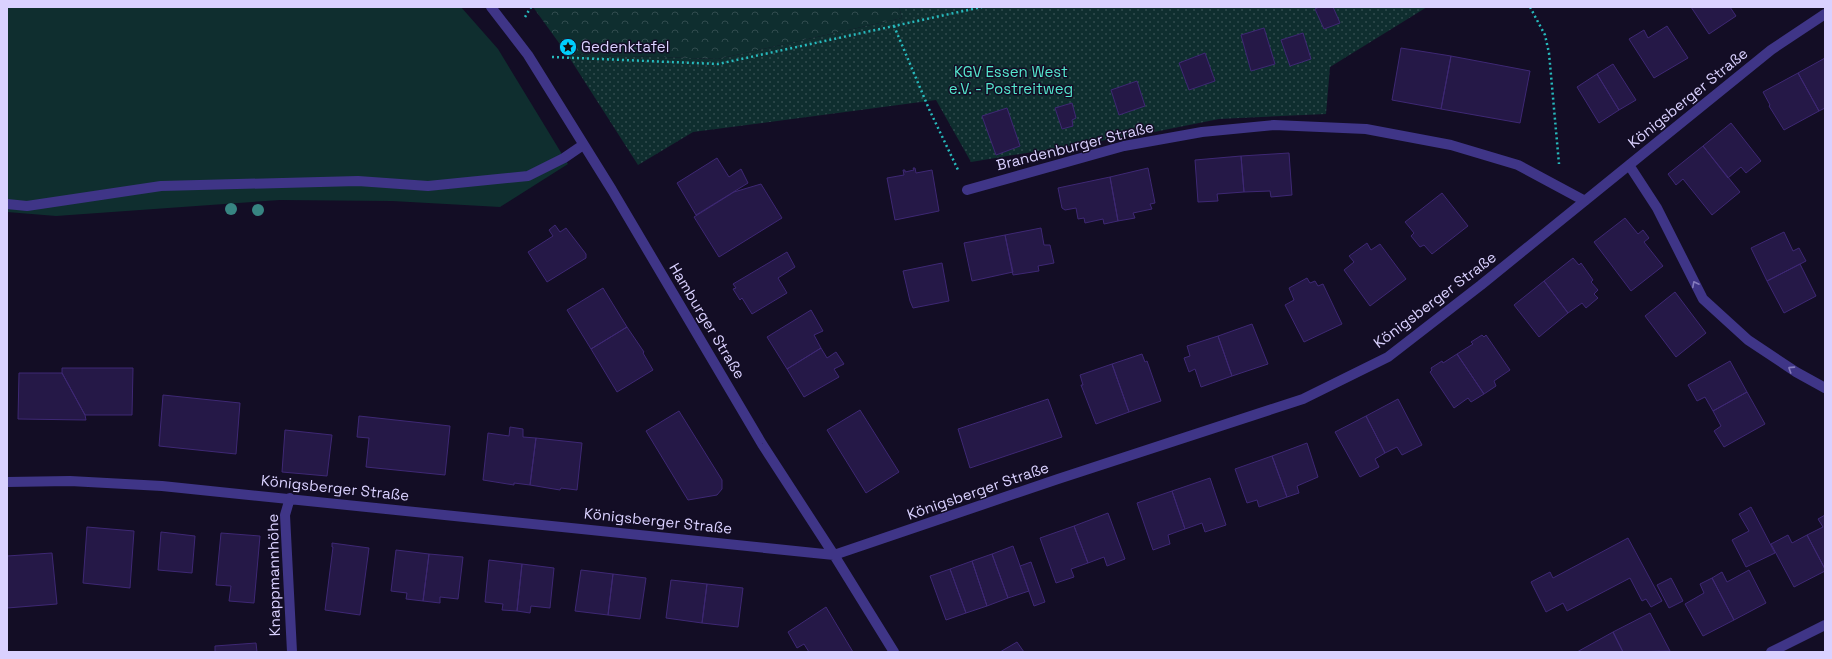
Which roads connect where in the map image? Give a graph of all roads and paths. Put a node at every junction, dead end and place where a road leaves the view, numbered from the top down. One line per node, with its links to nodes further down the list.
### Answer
1 (491, 7): 6 (street, Hamburger Straße)
2 (982, 7): 5 (path)
3 (1530, 7): 9 (path)
4 (1825, 14): 8 (street, Königsberger Straße)
5 (894, 26): 6 (path); 10 (path)
6 (528, 55): 7 (street, Hamburger Straße)
7 (583, 145): 12 (street); 16 (street, Hamburger Straße)
8 (1629, 165): 11 (street, Königsberger Straße); 13 (street, one-way to 8)
9 (1559, 186): 10 (street, Brandenburger Straße); 11 (street, Brandenburger Straße)
10 (967, 190)
11 (1585, 201): 16 (street, Königsberger Straße)
12 (7, 204)
13 (1825, 388)
14 (7, 482): 15 (street, Königsberger Straße)
15 (290, 498): 16 (street, Königsberger Straße); 18 (street, Knappmannhöhe)
16 (834, 555): 19 (street, Hamburger Straße)
17 (1825, 625): 20 (street)
18 (292, 652)
19 (894, 652)
20 (1771, 652)

